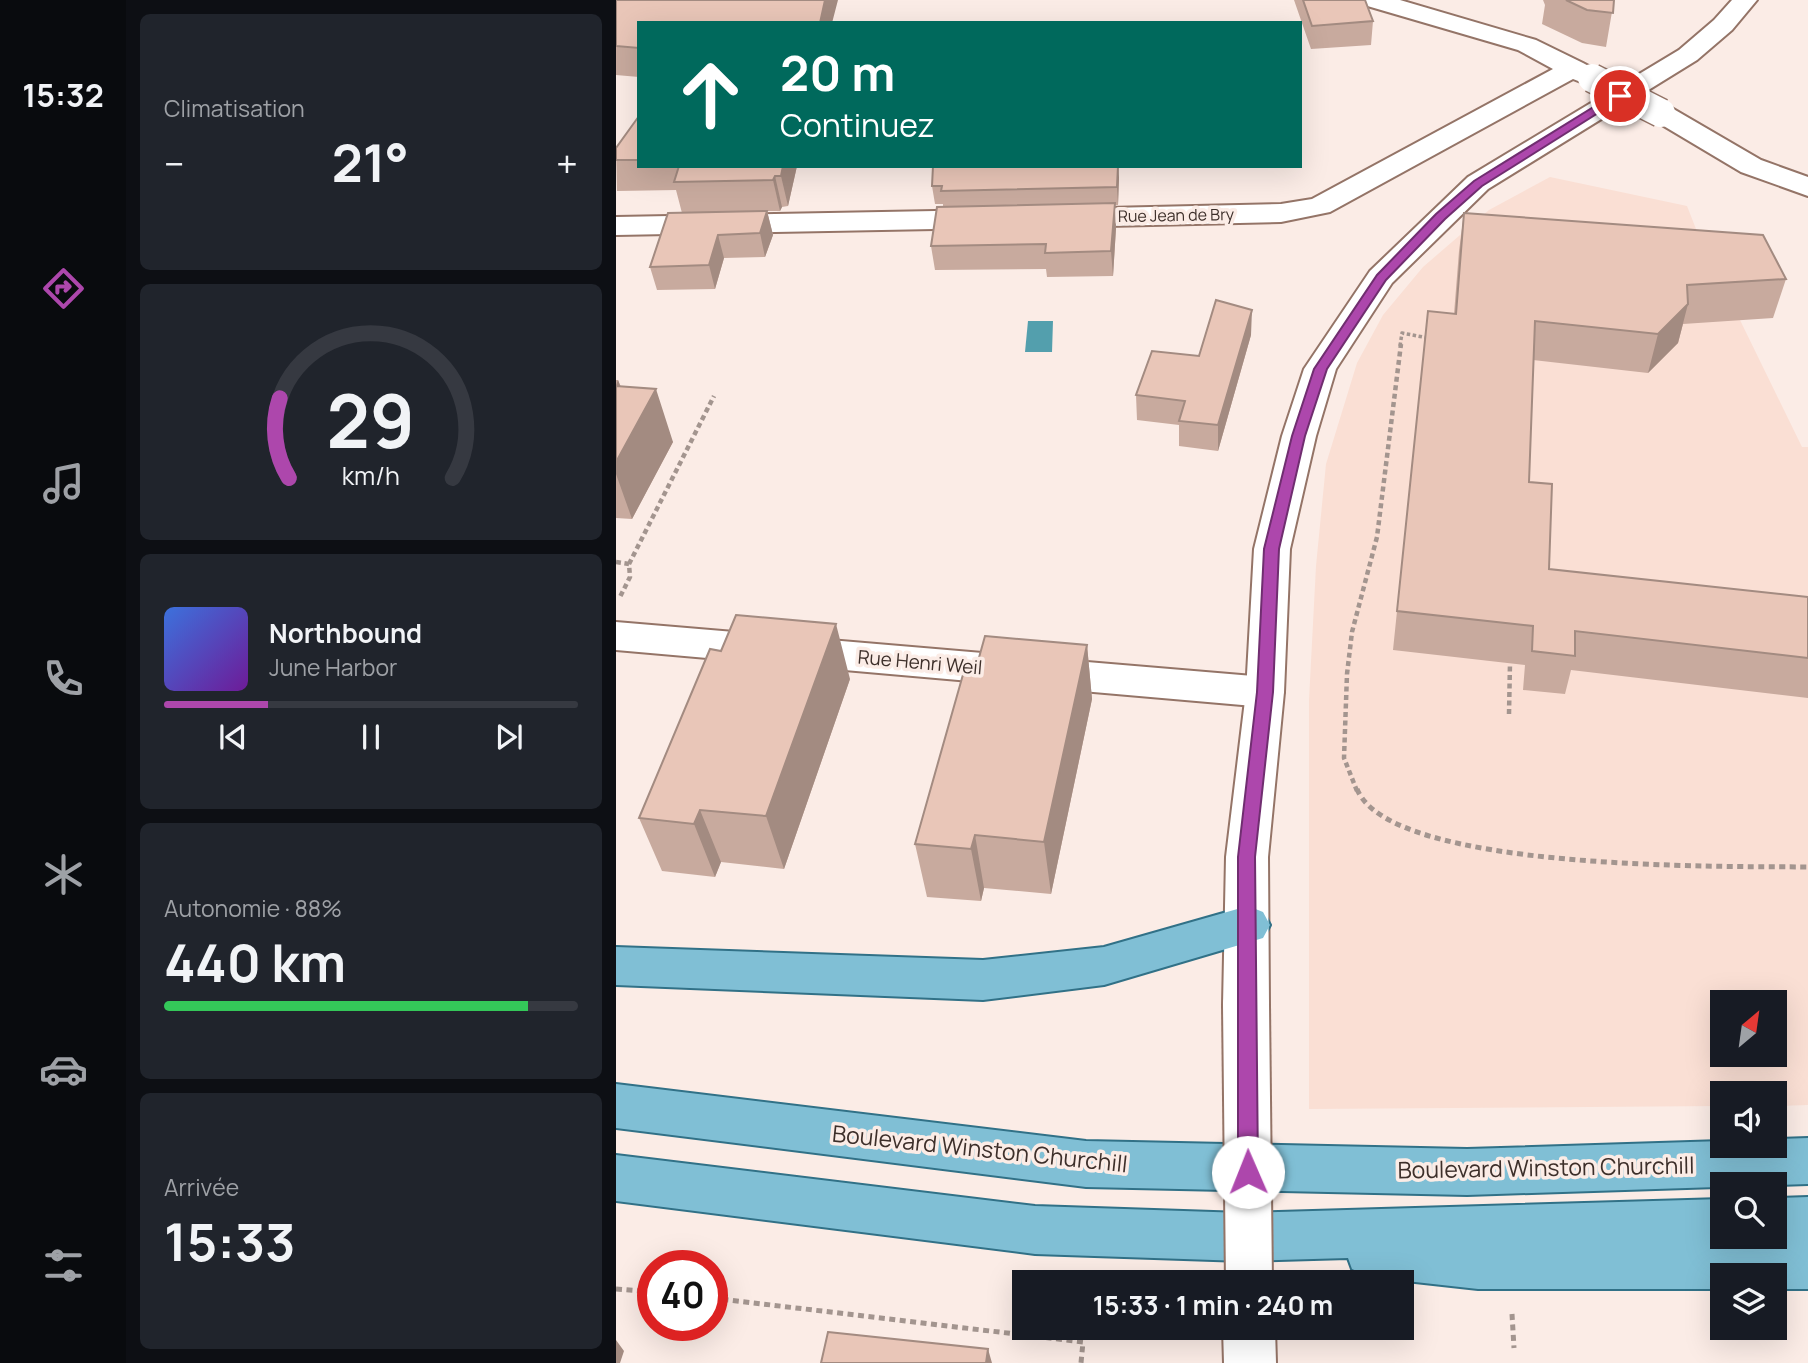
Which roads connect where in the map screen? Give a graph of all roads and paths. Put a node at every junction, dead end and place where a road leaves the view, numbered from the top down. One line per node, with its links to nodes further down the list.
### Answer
1 (1373, 0): 3 (street)
2 (1745, 0): 13 (street)
3 (1583, 73): 4 (street, bridge); 5 (street, Rue Jean de Bry)
4 (1808, 187)
5 (616, 226)
6 (1439, 340): 15 (path)
7 (714, 396): 9 (path)
8 (616, 562): 9 (path)
9 (629, 564): 10 (path)
10 (616, 604)
11 (616, 636): 13 (street, Rue Henri Weil)
12 (1510, 663): 14 (path)
13 (1265, 692): 16 (street)
14 (1509, 714)
15 (1808, 867)
16 (1248, 925): 17 (main road); 24 (street, bridge)
17 (616, 966)
18 (616, 1106): 19 (main road, Boulevard Winston Churchill)
19 (1808, 1161)
20 (616, 1178): 24 (main road)
21 (1808, 1221): 22 (main road)
22 (1787, 1222)
23 (1710, 1224): 24 (main road)
24 (1246, 1260): 25 (main road)
25 (1808, 1264)
26 (616, 1289): 27 (path)
27 (637, 1291)
28 (728, 1300): 32 (path)
29 (1511, 1306): 31 (path)
30 (1249, 1340): 33 (street)
31 (1514, 1348)
32 (1081, 1363)
33 (1250, 1363)

